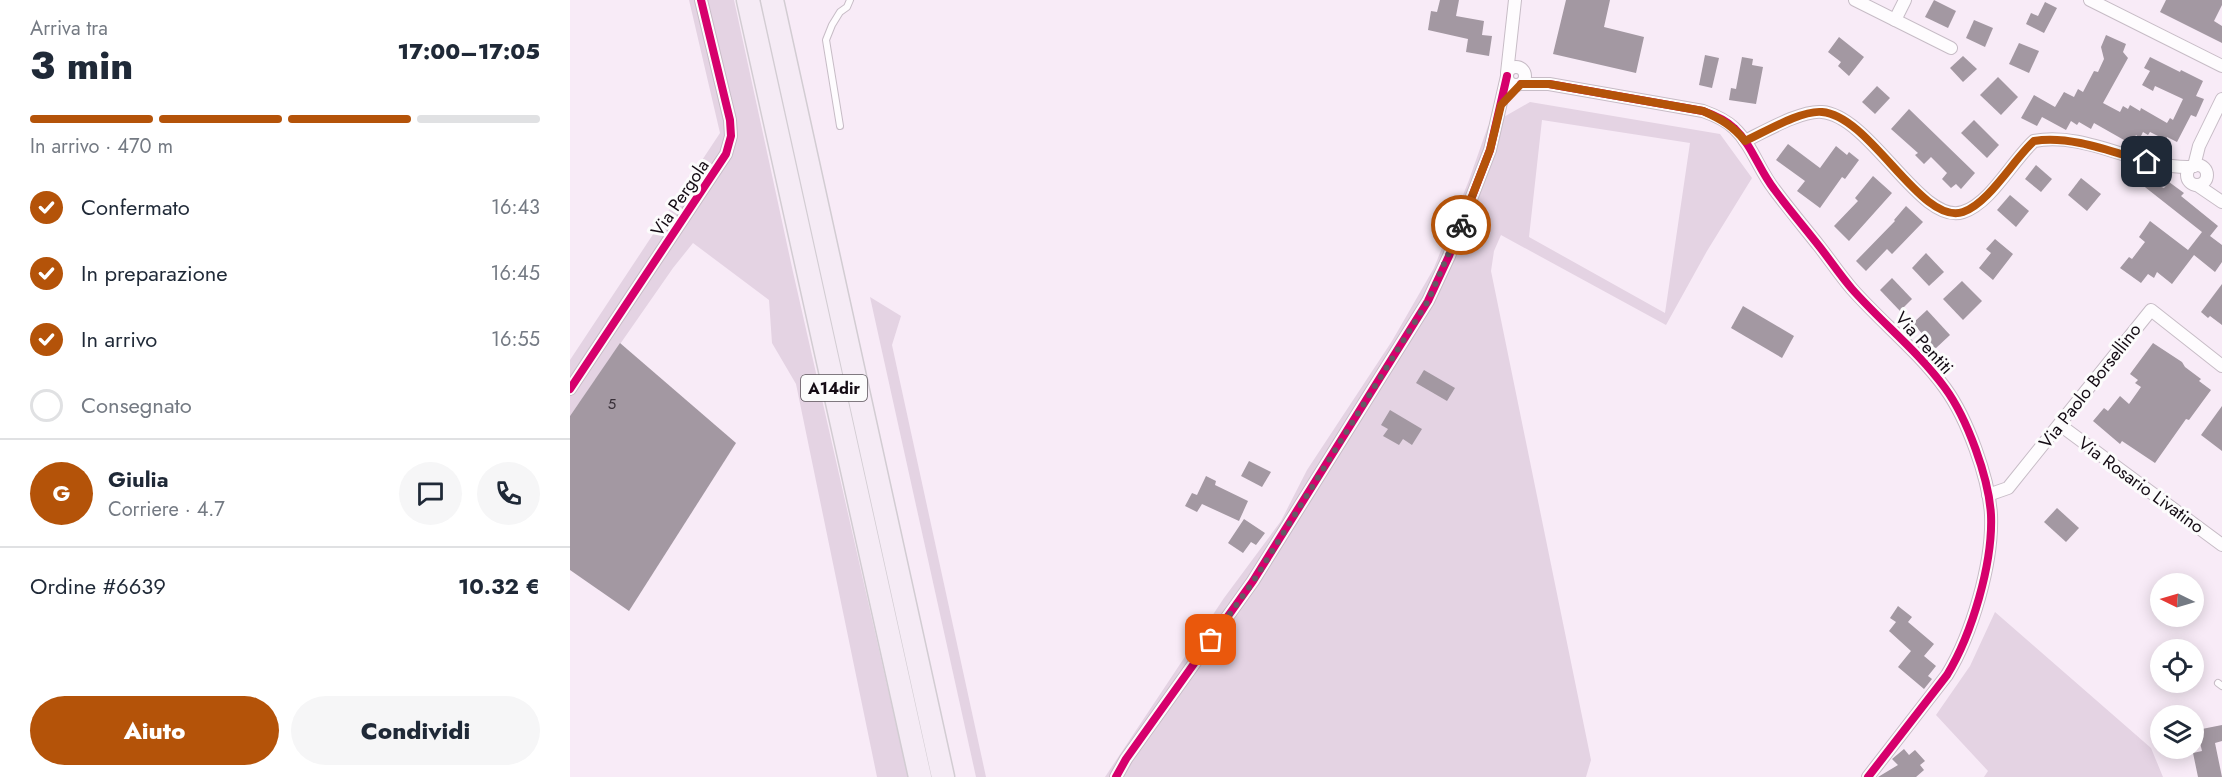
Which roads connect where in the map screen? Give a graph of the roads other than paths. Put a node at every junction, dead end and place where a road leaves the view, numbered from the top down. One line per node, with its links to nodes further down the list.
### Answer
1 (701, 0): 22 (street, Via Pergola)
2 (748, 0): 26 (highway, A14dir)
3 (772, 0): 27 (highway, A14dir)
4 (850, 0): 17 (lane)
5 (1515, 0): 10 (street)
6 (1856, 0): 9 (street)
7 (1905, 0): 9 (street)
8 (2090, 0): 12 (street)
9 (1895, 20): 11 (street)
10 (1511, 38): 13 (street); 14 (street)
11 (1951, 48)
12 (2222, 66)
13 (1507, 75): 14 (street); 16 (street)
14 (1521, 77): 16 (street); 18 (street, Via Pentiti)
15 (2222, 99): 19 (street)
16 (1501, 105): 28 (street)
17 (840, 126)
18 (1745, 141): 19 (street); 24 (street, Via Pentiti)
19 (2197, 174): 20 (street)
20 (2222, 200)
21 (2222, 366): 23 (street, Via Paolo Borsellino)
22 (570, 389)
23 (2060, 426): 24 (street, Via Paolo Borsellino); 25 (street, Via Rosario Livatino)
24 (1988, 495): 29 (street, Via Pentiti)
25 (2222, 545)
26 (920, 777)
27 (943, 777)
28 (1116, 777)
29 (1868, 777)

